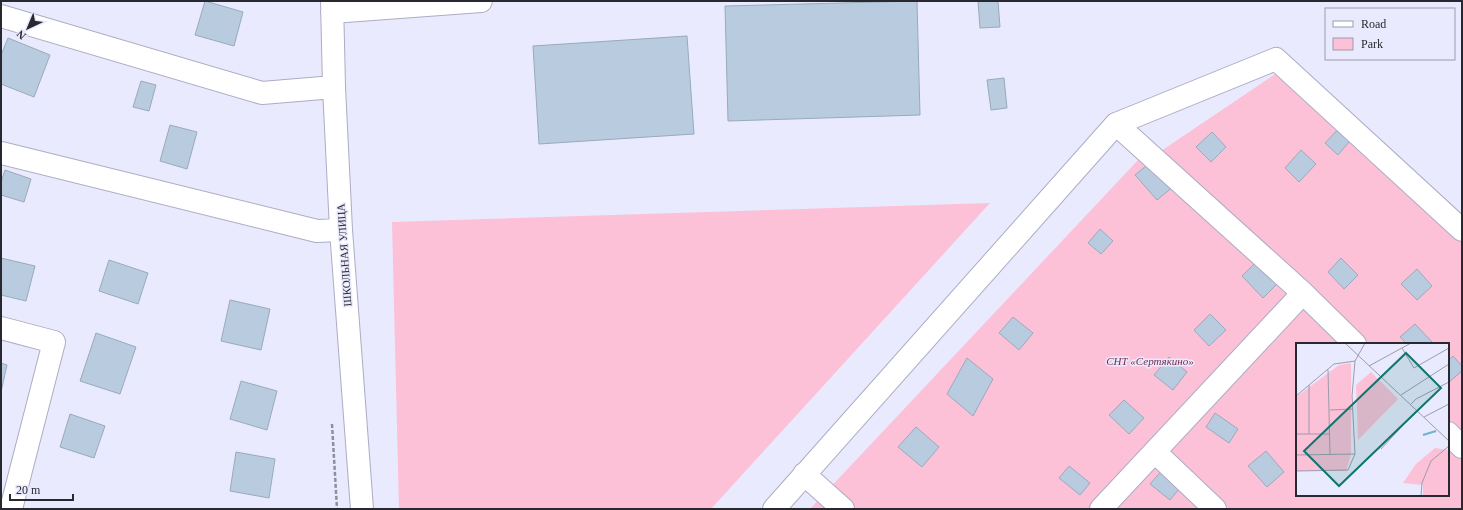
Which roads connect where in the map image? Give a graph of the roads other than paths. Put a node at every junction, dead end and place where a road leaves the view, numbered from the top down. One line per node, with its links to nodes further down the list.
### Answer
1 (481, 1): 2 (street)
2 (332, 6): 4 (street, ШКОЛЬНАЯ УЛИЦА)
3 (1, 16): 4 (street)
4 (334, 88): 7 (street, ШКОЛЬНАЯ УЛИЦА)
5 (1116, 124): 8 (street); 9 (street); 15 (street)
6 (1, 153): 7 (street)
7 (341, 230): 17 (street, ШКОЛЬНАЯ УЛИЦА)
8 (1462, 230)
9 (1303, 293): 11 (street); 14 (street)
10 (1, 328): 16 (street)
11 (1354, 343)
12 (1449, 434): 13 (street)
13 (1462, 447)
14 (1155, 452): 20 (street); 21 (street)
15 (804, 474): 18 (street); 19 (street)
16 (12, 509)
17 (362, 509)
18 (774, 509)
19 (843, 509)
20 (1101, 509)
21 (1215, 509)

